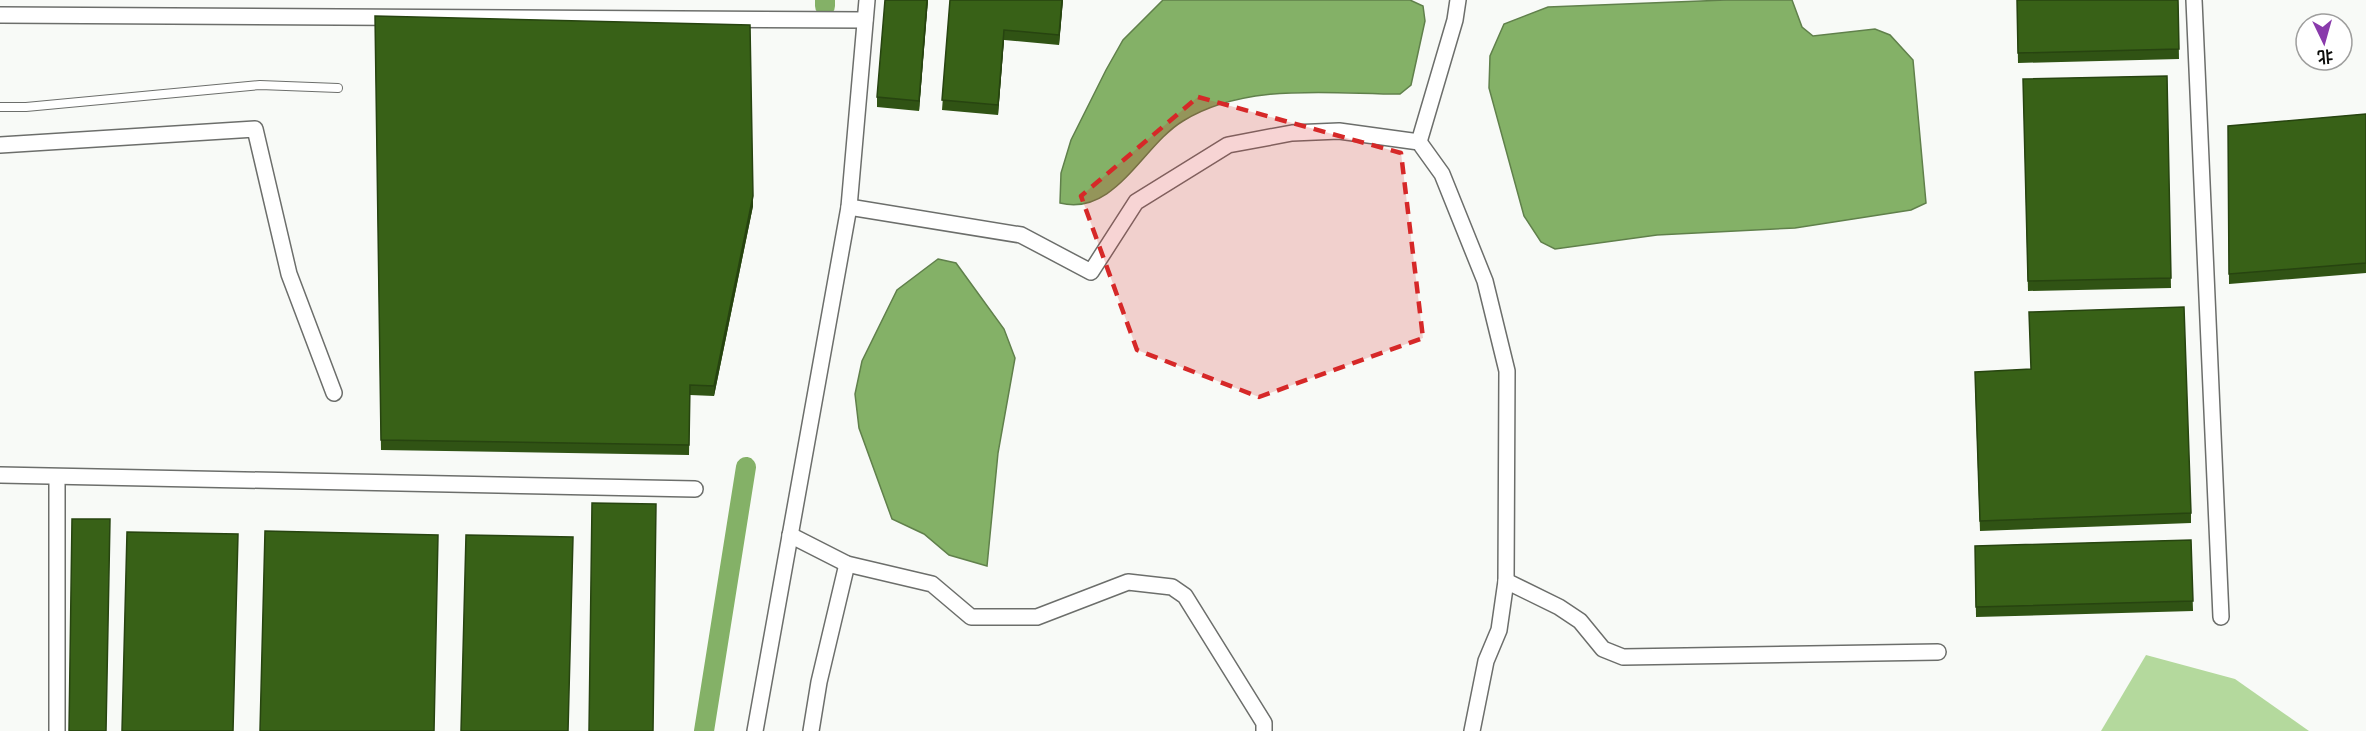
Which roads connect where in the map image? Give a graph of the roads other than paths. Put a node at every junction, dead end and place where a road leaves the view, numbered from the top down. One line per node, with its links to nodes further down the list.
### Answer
1 (867, 0): 5 (street)
2 (1458, 0): 8 (street)
3 (2194, 0): 18 (street)
4 (0, 15): 5 (street)
5 (865, 20): 10 (street)
6 (338, 88): 7 (lane)
7 (0, 107)
8 (1419, 141): 10 (street); 17 (street)
9 (0, 144): 11 (street)
10 (849, 207): 15 (street)
11 (334, 393)
12 (0, 476): 13 (street)
13 (57, 477): 14 (street); 20 (street)
14 (695, 489)
15 (790, 535): 16 (street); 21 (street)
16 (847, 564): 22 (street); 23 (street)
17 (1506, 581): 19 (street); 24 (street)
18 (2221, 617)
19 (1938, 652)
20 (57, 731)
21 (755, 731)
22 (811, 731)
23 (1264, 731)
24 (1472, 731)

